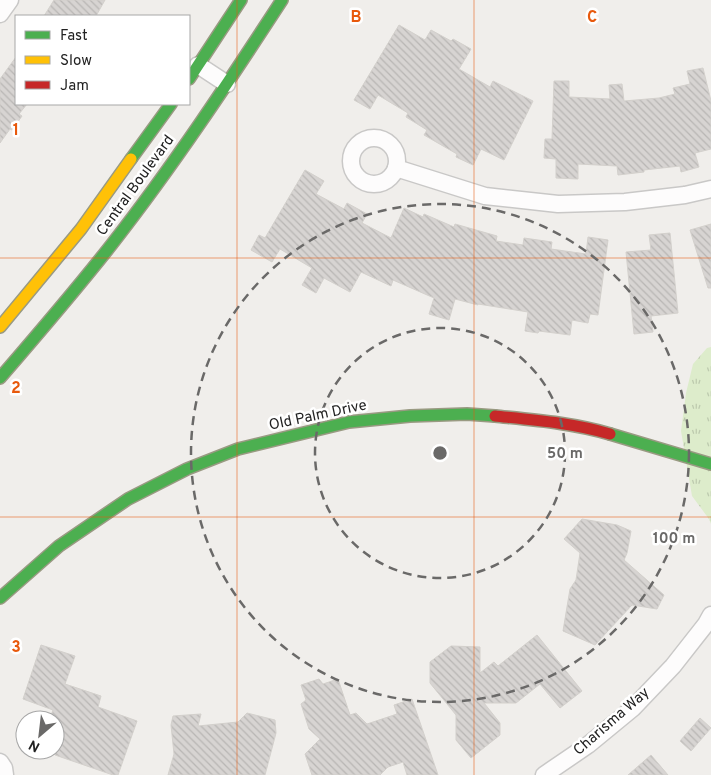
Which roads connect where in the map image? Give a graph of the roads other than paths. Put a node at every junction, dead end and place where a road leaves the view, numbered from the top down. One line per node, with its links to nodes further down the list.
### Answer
1 (10, 0): 4 (street)
2 (241, 0): 5 (street)
3 (282, 0): 7 (street, Central Boulevard)
4 (0, 14)
5 (198, 65): 6 (street); 7 (street)
6 (190, 77)
7 (227, 84): 12 (street, Central Boulevard)
8 (170, 105): 11 (street, Central Boulevard)
9 (396, 168): 10 (street)
10 (711, 189)
11 (0, 327)
12 (0, 378)
13 (711, 464): 14 (street, Old Palm Drive)
14 (0, 598)
15 (711, 615): 18 (street, Charisma Way)
16 (0, 762): 17 (street)
17 (5, 775)
18 (544, 775)

